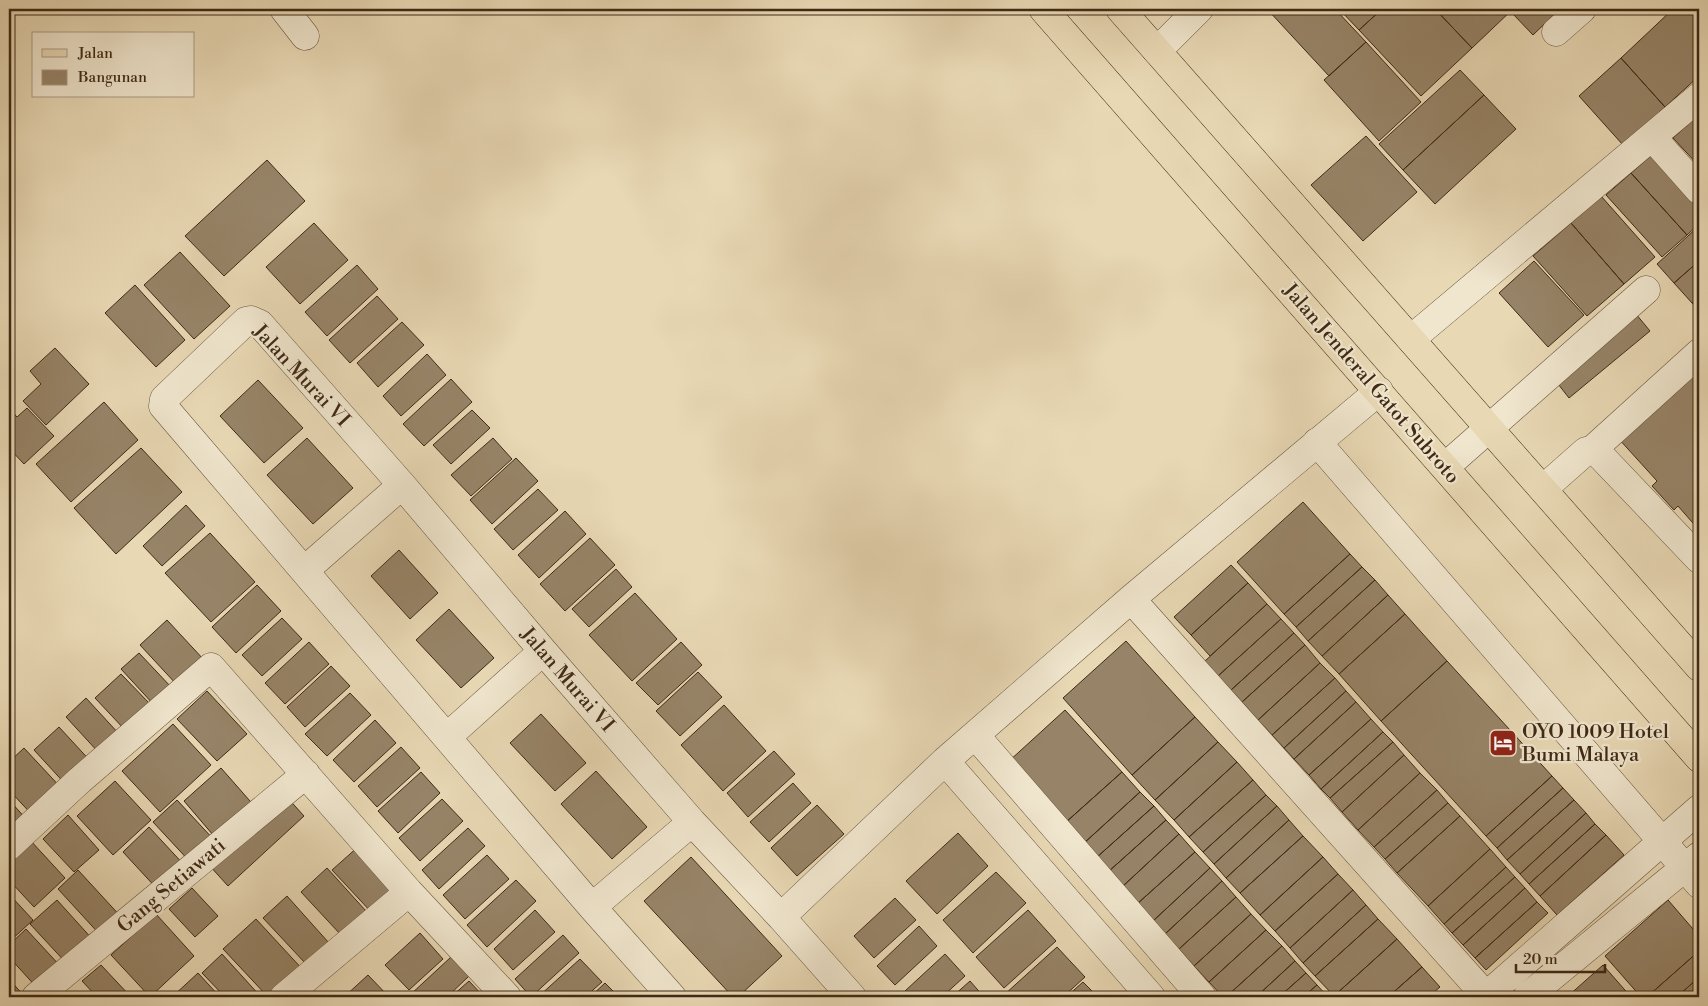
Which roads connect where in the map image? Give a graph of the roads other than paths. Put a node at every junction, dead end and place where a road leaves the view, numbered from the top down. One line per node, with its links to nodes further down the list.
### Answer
1 (284, 9): 7 (street)
2 (1043, 9): 15 (main road, Jalan Jenderal Gatot Subroto)
3 (1120, 9): 8 (main road)
4 (1199, 9): 8 (street)
5 (1582, 9): 6 (street)
6 (1556, 32)
7 (305, 36)
8 (1157, 51): 13 (main road)
9 (1699, 97): 10 (street)
10 (1652, 137): 11 (street); 13 (street)
11 (1699, 190)
12 (1646, 290): 16 (street)
13 (1410, 339): 16 (main road)
14 (1699, 353): 18 (street)
15 (1379, 392): 17 (street); 19 (main road, Jalan Jenderal Gatot Subroto)
16 (1489, 428): 19 (street); 21 (main road)
17 (1317, 442): 24 (street); 34 (street)
18 (1592, 450): 21 (street); 22 (street)
19 (1445, 467): 29 (main road, Jalan Jenderal Gatot Subroto)
20 (402, 484): 23 (street); 23 (street, Jalan Murai VI); 25 (street, Jalan Murai VI)
21 (1543, 489): 26 (main road)
22 (1699, 558)
23 (305, 570): 28 (street, Jalan Murai VI)
24 (1131, 598): 27 (street); 47 (street)
25 (543, 651): 28 (street); 33 (street, Jalan Murai VI)
26 (1696, 657)
27 (975, 735): 30 (street); 46 (street)
28 (447, 737): 38 (street, Jalan Murai VI)
29 (1699, 758)
30 (945, 761): 39 (street); 45 (street)
31 (306, 774): 35 (street); 37 (street); 40 (street, Gang Setiawati)
32 (1699, 808): 34 (street)
33 (692, 822): 38 (street); 39 (street, Jalan Murai VI)
34 (1661, 841): 36 (street); 47 (street)
35 (9, 846)
36 (1695, 869): 48 (street)
37 (409, 892): 41 (street); 42 (street)
38 (592, 907): 43 (street, Jalan Murai VI)
39 (780, 917): 44 (street, Jalan Murai VI)
40 (36, 997)
41 (284, 997)
42 (507, 997)
43 (672, 997)
44 (852, 997)
45 (1151, 997)
46 (1202, 997)
47 (1486, 997)
48 (1528, 997)

